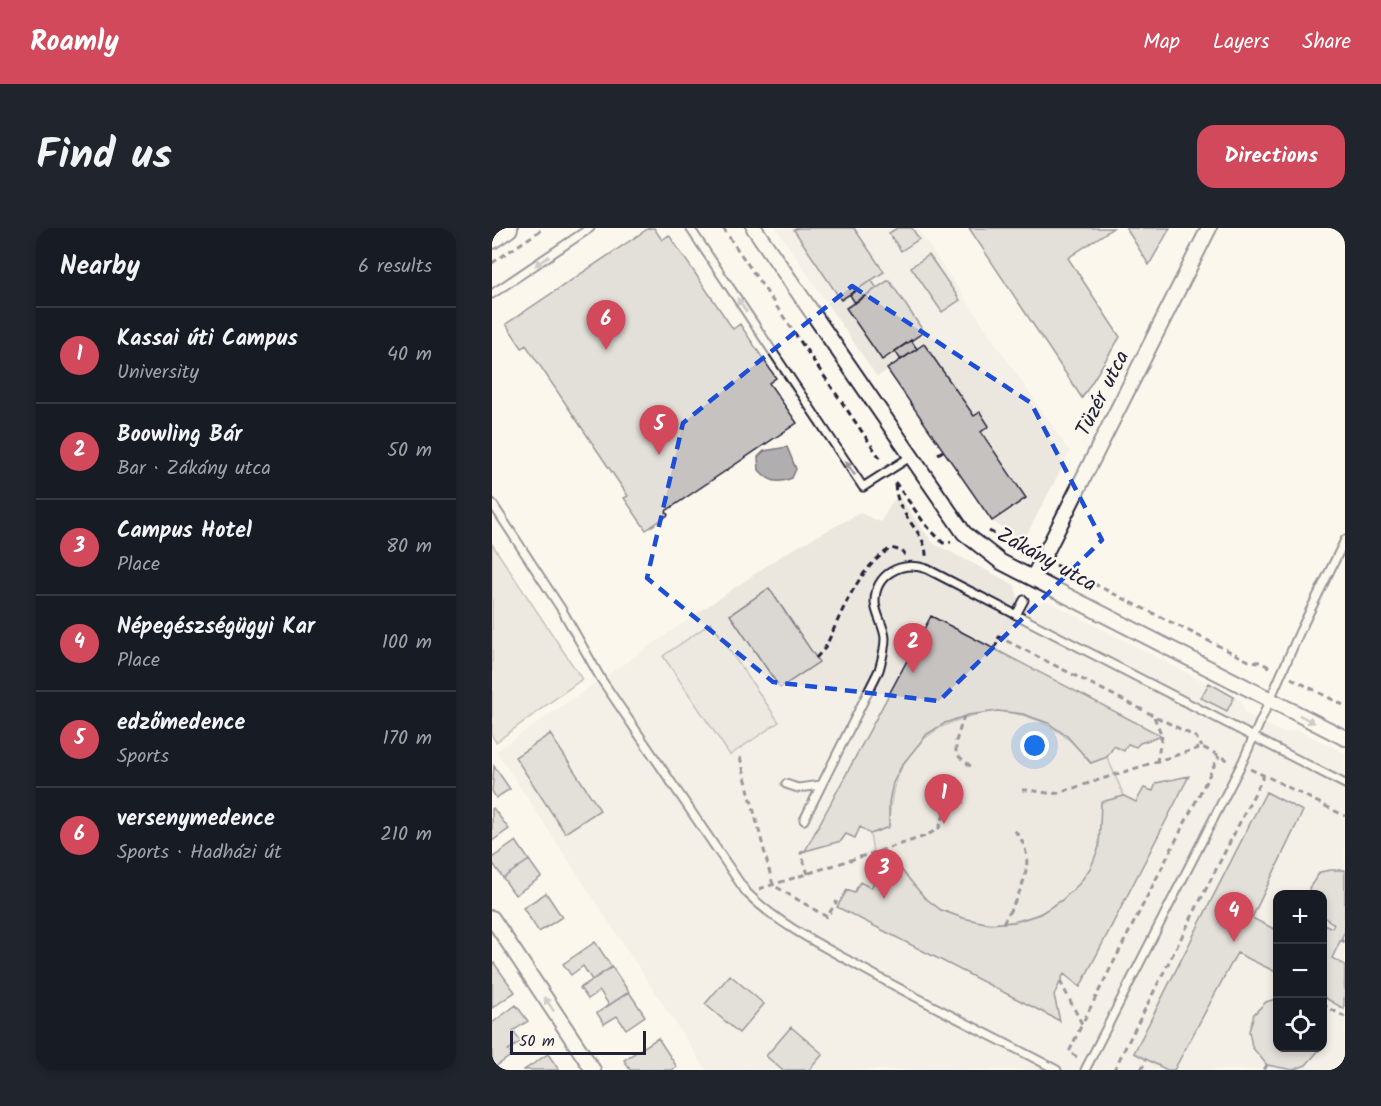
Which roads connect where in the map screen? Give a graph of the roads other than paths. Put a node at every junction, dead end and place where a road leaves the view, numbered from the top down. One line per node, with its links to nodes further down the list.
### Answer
1 (508, 228): 6 (street)
2 (590, 228): 7 (lane, one-way to 7)
3 (690, 228): 8 (lane, one-way to 3)
4 (753, 228): 8 (street, Zákány utca)
5 (1209, 228): 11 (street, Tüzér utca)
6 (492, 239)
7 (492, 294)
8 (910, 457): 11 (street, Zákány utca)
9 (492, 503): 23 (lane)
10 (1345, 540): 14 (lane)
11 (1033, 578): 14 (street, Zákány utca)
12 (1024, 600): 13 (lane)
13 (1016, 615): 15 (lane); 19 (lane)
14 (1269, 699): 15 (lane); 16 (street, Zákány utca, one-way to 16)
15 (1254, 737): 18 (lane); 24 (lane)
16 (1345, 738)
17 (786, 784): 19 (lane)
18 (1345, 784)
19 (821, 785): 20 (lane)
20 (804, 820)
21 (492, 918): 22 (street, one-way to 21)
22 (593, 1070)
23 (1057, 1070)
24 (1085, 1070)

